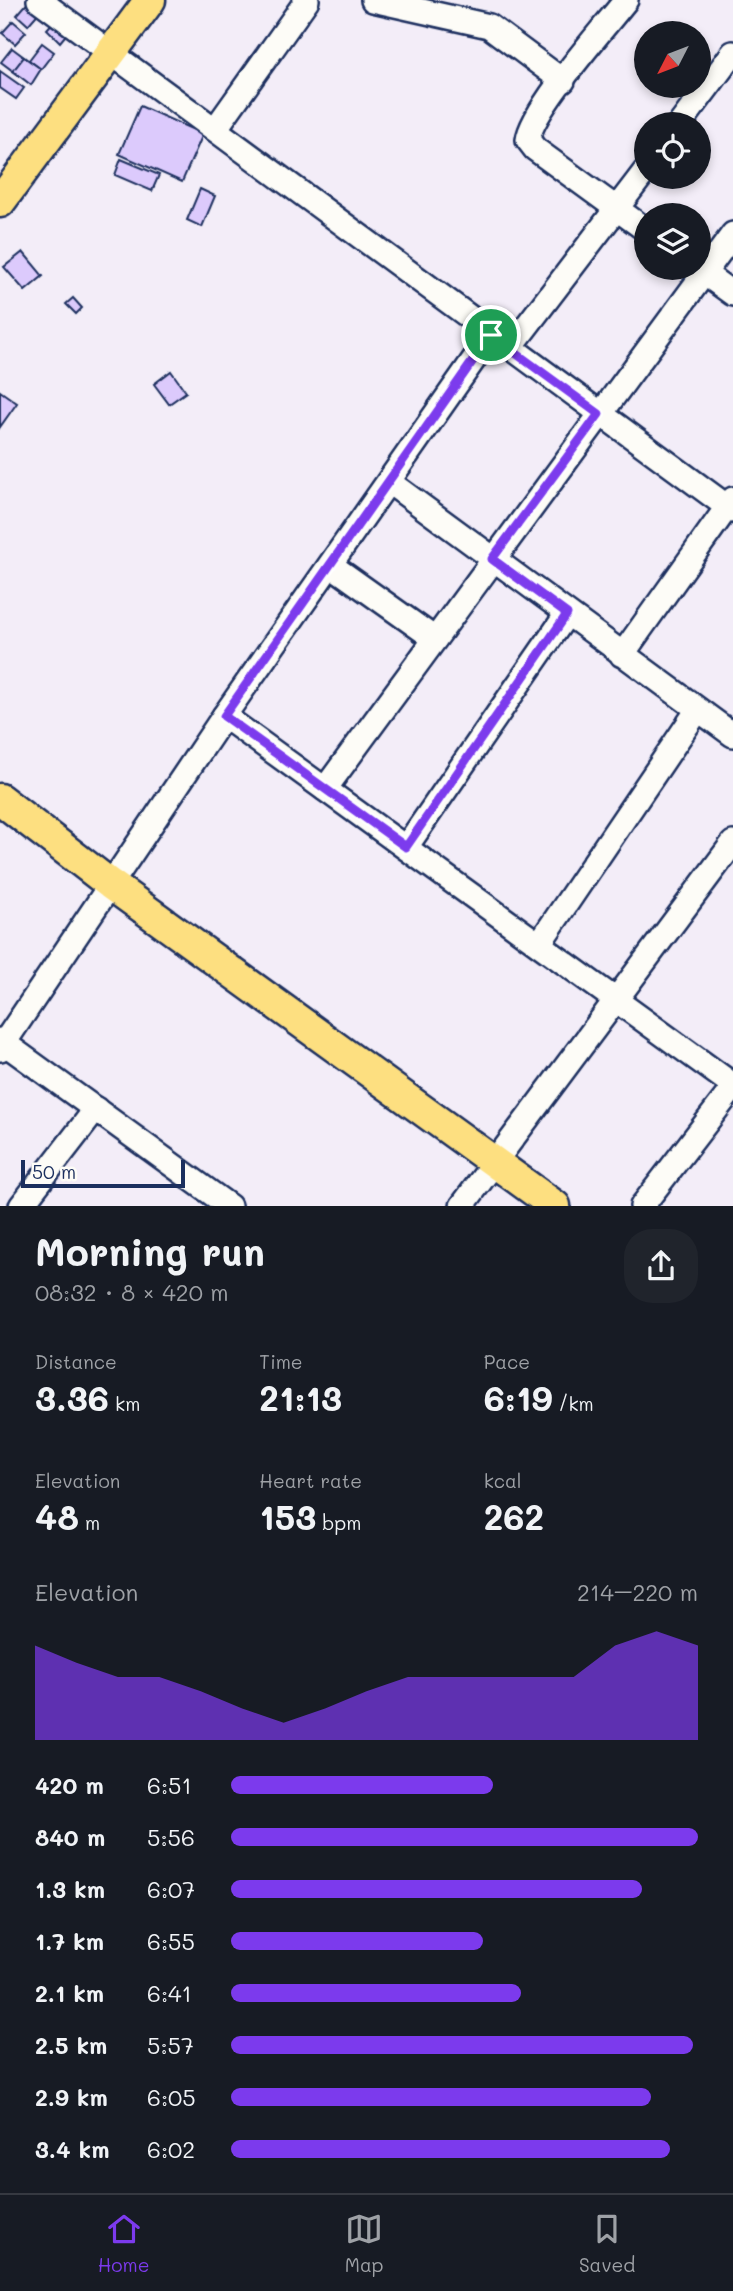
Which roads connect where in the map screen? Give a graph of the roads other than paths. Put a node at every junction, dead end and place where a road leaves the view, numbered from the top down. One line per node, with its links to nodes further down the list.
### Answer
1 (38, 0): 6 (street)
2 (150, 0): 6 (main road)
3 (307, 0): 10 (street)
4 (373, 0): 8 (street)
5 (625, 0): 8 (street)
6 (111, 52): 10 (street); 12 (main road)
7 (733, 53): 9 (street)
8 (563, 81): 13 (street)
9 (689, 112)
10 (216, 128): 20 (street)
11 (634, 186): 13 (street)
12 (0, 202)
13 (617, 209): 14 (street); 20 (street)
14 (634, 221)
15 (733, 234): 16 (street)
16 (711, 259)
17 (711, 278): 19 (street)
18 (694, 280): 21 (street)
19 (733, 294)
20 (500, 341): 21 (street); 22 (street)
21 (599, 414): 23 (street); 24 (street)
22 (389, 482): 24 (street); 25 (street)
23 (731, 506): 28 (street)
24 (492, 559): 26 (street); 27 (street)
25 (331, 565): 27 (street); 30 (street)
26 (567, 614): 28 (street); 35 (street)
27 (435, 639): 32 (street)
28 (622, 655): 29 (street)
29 (697, 711): 31 (street); 37 (street)
30 (224, 716): 32 (street); 36 (street)
31 (733, 735)
32 (325, 789): 35 (street)
33 (0, 799): 36 (main road)
34 (733, 843): 38 (street)
35 (406, 847): 37 (street)
36 (110, 884): 39 (street); 42 (main road)
37 (539, 944): 38 (street)
38 (616, 999): 40 (street); 42 (street)
39 (2, 1044): 41 (street)
40 (733, 1086): 47 (street)
41 (96, 1109): 43 (street); 44 (street)
42 (494, 1160): 45 (street); 46 (main road)
43 (21, 1206)
44 (229, 1206)
45 (461, 1206)
46 (555, 1206)
47 (642, 1206)

